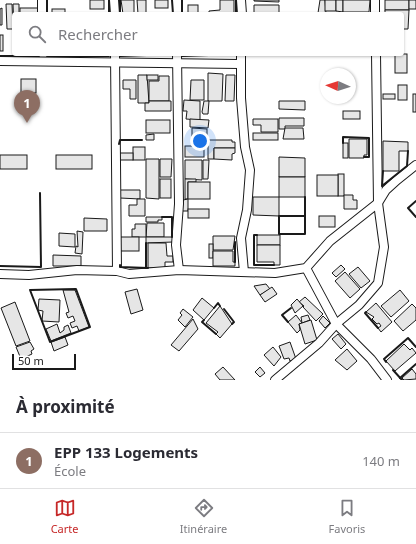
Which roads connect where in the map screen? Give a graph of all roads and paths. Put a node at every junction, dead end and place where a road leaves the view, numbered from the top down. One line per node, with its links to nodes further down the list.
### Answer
1 (42, 0): 6 (street)
2 (114, 0): 7 (street)
3 (177, 0): 8 (street)
4 (241, 0): 9 (street)
5 (375, 0): 10 (street)
6 (42, 12)
7 (115, 12)
8 (177, 12)
9 (242, 12)
10 (375, 12)
11 (177, 56): 17 (street)
12 (241, 56): 18 (street)
13 (376, 56): 20 (street)
14 (42, 58): 15 (street); 16 (street)
15 (115, 58): 17 (street); 23 (street)
16 (0, 61)
17 (177, 64): 18 (street); 22 (street)
18 (240, 64): 24 (street)
19 (416, 165): 20 (street)
20 (378, 203): 21 (street); 26 (street)
21 (306, 268): 24 (street); 26 (street)
22 (179, 270): 23 (street); 24 (street)
23 (117, 271): 25 (street)
24 (244, 272)
25 (0, 274)
26 (336, 324): 27 (street); 28 (street)
27 (275, 380)
28 (387, 380)

